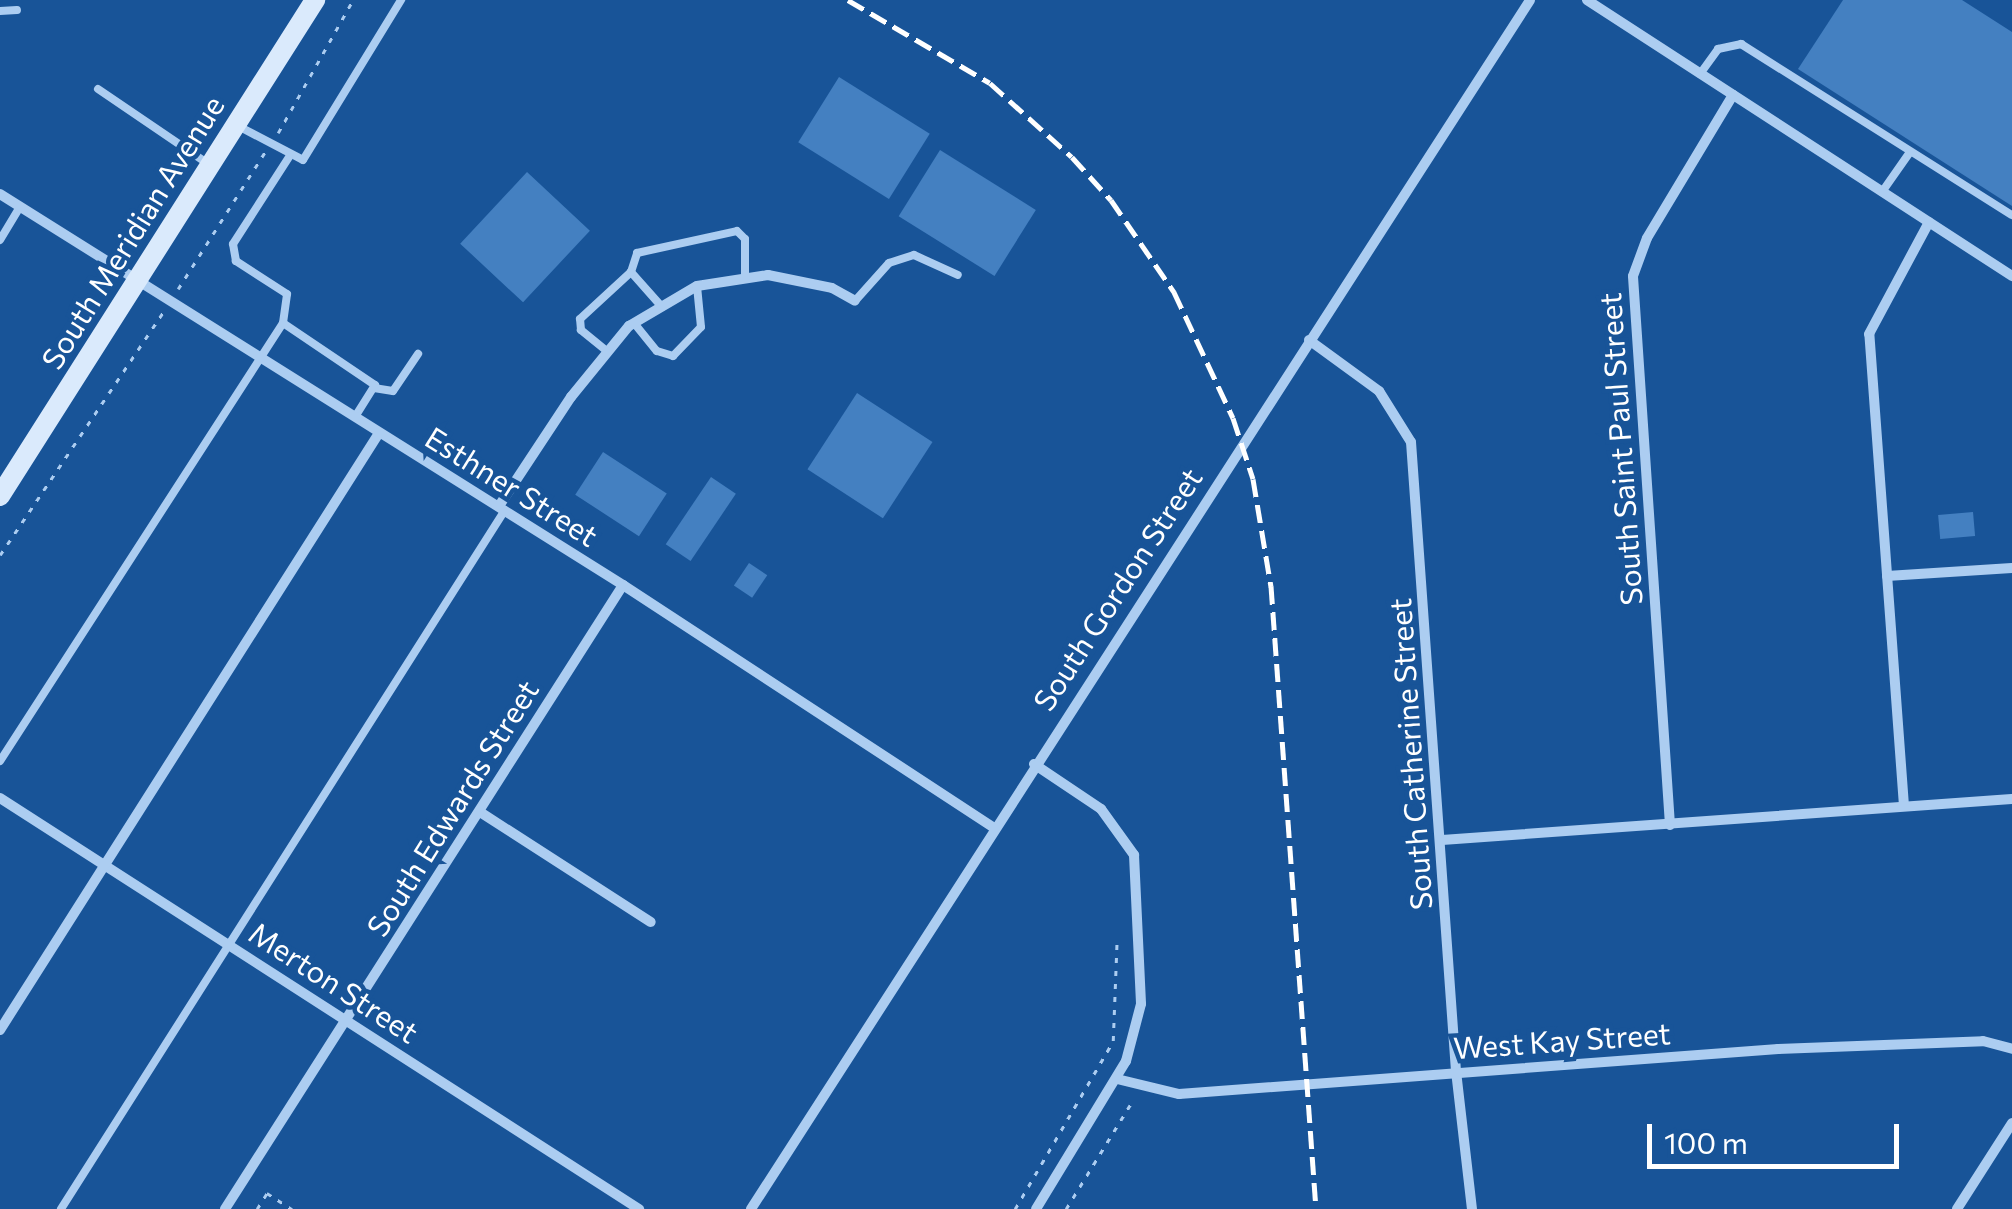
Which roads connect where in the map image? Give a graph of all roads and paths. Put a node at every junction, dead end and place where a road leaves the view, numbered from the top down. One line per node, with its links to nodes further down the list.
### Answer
1 (315, 0): 11 (main road, South Meridian Avenue)
2 (353, 0): 12 (path)
3 (402, 0): 14 (lane)
4 (1530, 0): 33 (street, South Gordon Street)
5 (1586, 0): 8 (street)
6 (17, 10): 7 (lane)
7 (0, 11)
8 (1700, 74): 10 (street); 13 (lane)
9 (98, 90): 15 (lane)
10 (1733, 95): 16 (street); 53 (street, South Saint Paul Street)
11 (236, 124): 12 (lane); 15 (main road, South Meridian Avenue)
12 (270, 145): 14 (lane); 28 (path)
13 (1910, 152): 16 (lane); 19 (lane)
14 (289, 157): 31 (lane)
15 (210, 164): 26 (main road, South Meridian Avenue)
16 (1882, 192): 20 (street)
17 (0, 194): 18 (street, Esthner Street)
18 (20, 207): 21 (lane); 26 (street, Esthner Street)
19 (2012, 215)
20 (1929, 222): 24 (street); 45 (street)
21 (0, 240)
22 (631, 272): 25 (lane); 30 (lane); 34 (lane)
23 (958, 275): 29 (lane)
24 (2012, 276)
25 (745, 278): 27 (street); 29 (street)
26 (136, 280): 28 (street, Esthner Street); 40 (main road, South Meridian Avenue)
27 (697, 286): 30 (street); 32 (lane)
28 (170, 301): 36 (street, Esthner Street); 43 (path)
29 (855, 301)
30 (662, 306): 32 (street)
31 (283, 322): 36 (lane); 37 (lane)
32 (634, 323): 34 (street)
33 (1309, 340): 48 (street, South Gordon Street); 55 (street, South Catherine Street)
34 (608, 352): 42 (street)
35 (418, 354): 37 (lane)
36 (261, 357): 38 (street, Esthner Street); 47 (lane)
37 (374, 388): 38 (lane)
38 (355, 418): 39 (street, Esthner Street)
39 (379, 433): 42 (street, Esthner Street); 56 (street)
40 (6, 473): 41 (main road, South Meridian Avenue)
41 (0, 496)
42 (502, 508): 46 (street, Esthner Street); 59 (lane)
43 (0, 555)
44 (2012, 568): 45 (street)
45 (1887, 576): 51 (street)
46 (623, 585): 52 (street, South Edwards Street); 54 (street, Esthner Street)
47 (0, 762)
48 (1034, 764): 54 (street, South Gordon Street); 64 (street)
49 (0, 798): 56 (street, Merton Street)
50 (2012, 799): 51 (street)
51 (1904, 806): 53 (street)
52 (480, 812): 57 (street); 60 (street, South Edwards Street)
53 (1670, 825): 55 (street)
54 (994, 828): 72 (street, South Gordon Street)
55 (1442, 840): 63 (street, South Catherine Street)
56 (105, 865): 59 (street, Merton Street); 61 (street)
57 (651, 922)
58 (1117, 938): 73 (path)
59 (227, 943): 60 (street, Merton Street); 67 (lane)
60 (348, 1020): 68 (street, South Edwards Street); 71 (street, Merton Street)
61 (0, 1030)
62 (2012, 1048): 63 (street, West Kay Street)
63 (1456, 1071): 64 (street, West Kay Street); 76 (street, South Catherine Street)
64 (1116, 1080): 74 (street)
65 (1132, 1100): 75 (path)
66 (2012, 1123): 77 (street)
67 (61, 1209)
68 (225, 1209)
69 (257, 1209): 70 (path)
70 (292, 1209)
71 (639, 1209)
72 (751, 1209)
73 (1014, 1209)
74 (1036, 1209)
75 (1066, 1209)
76 (1472, 1209)
77 (1957, 1209)

